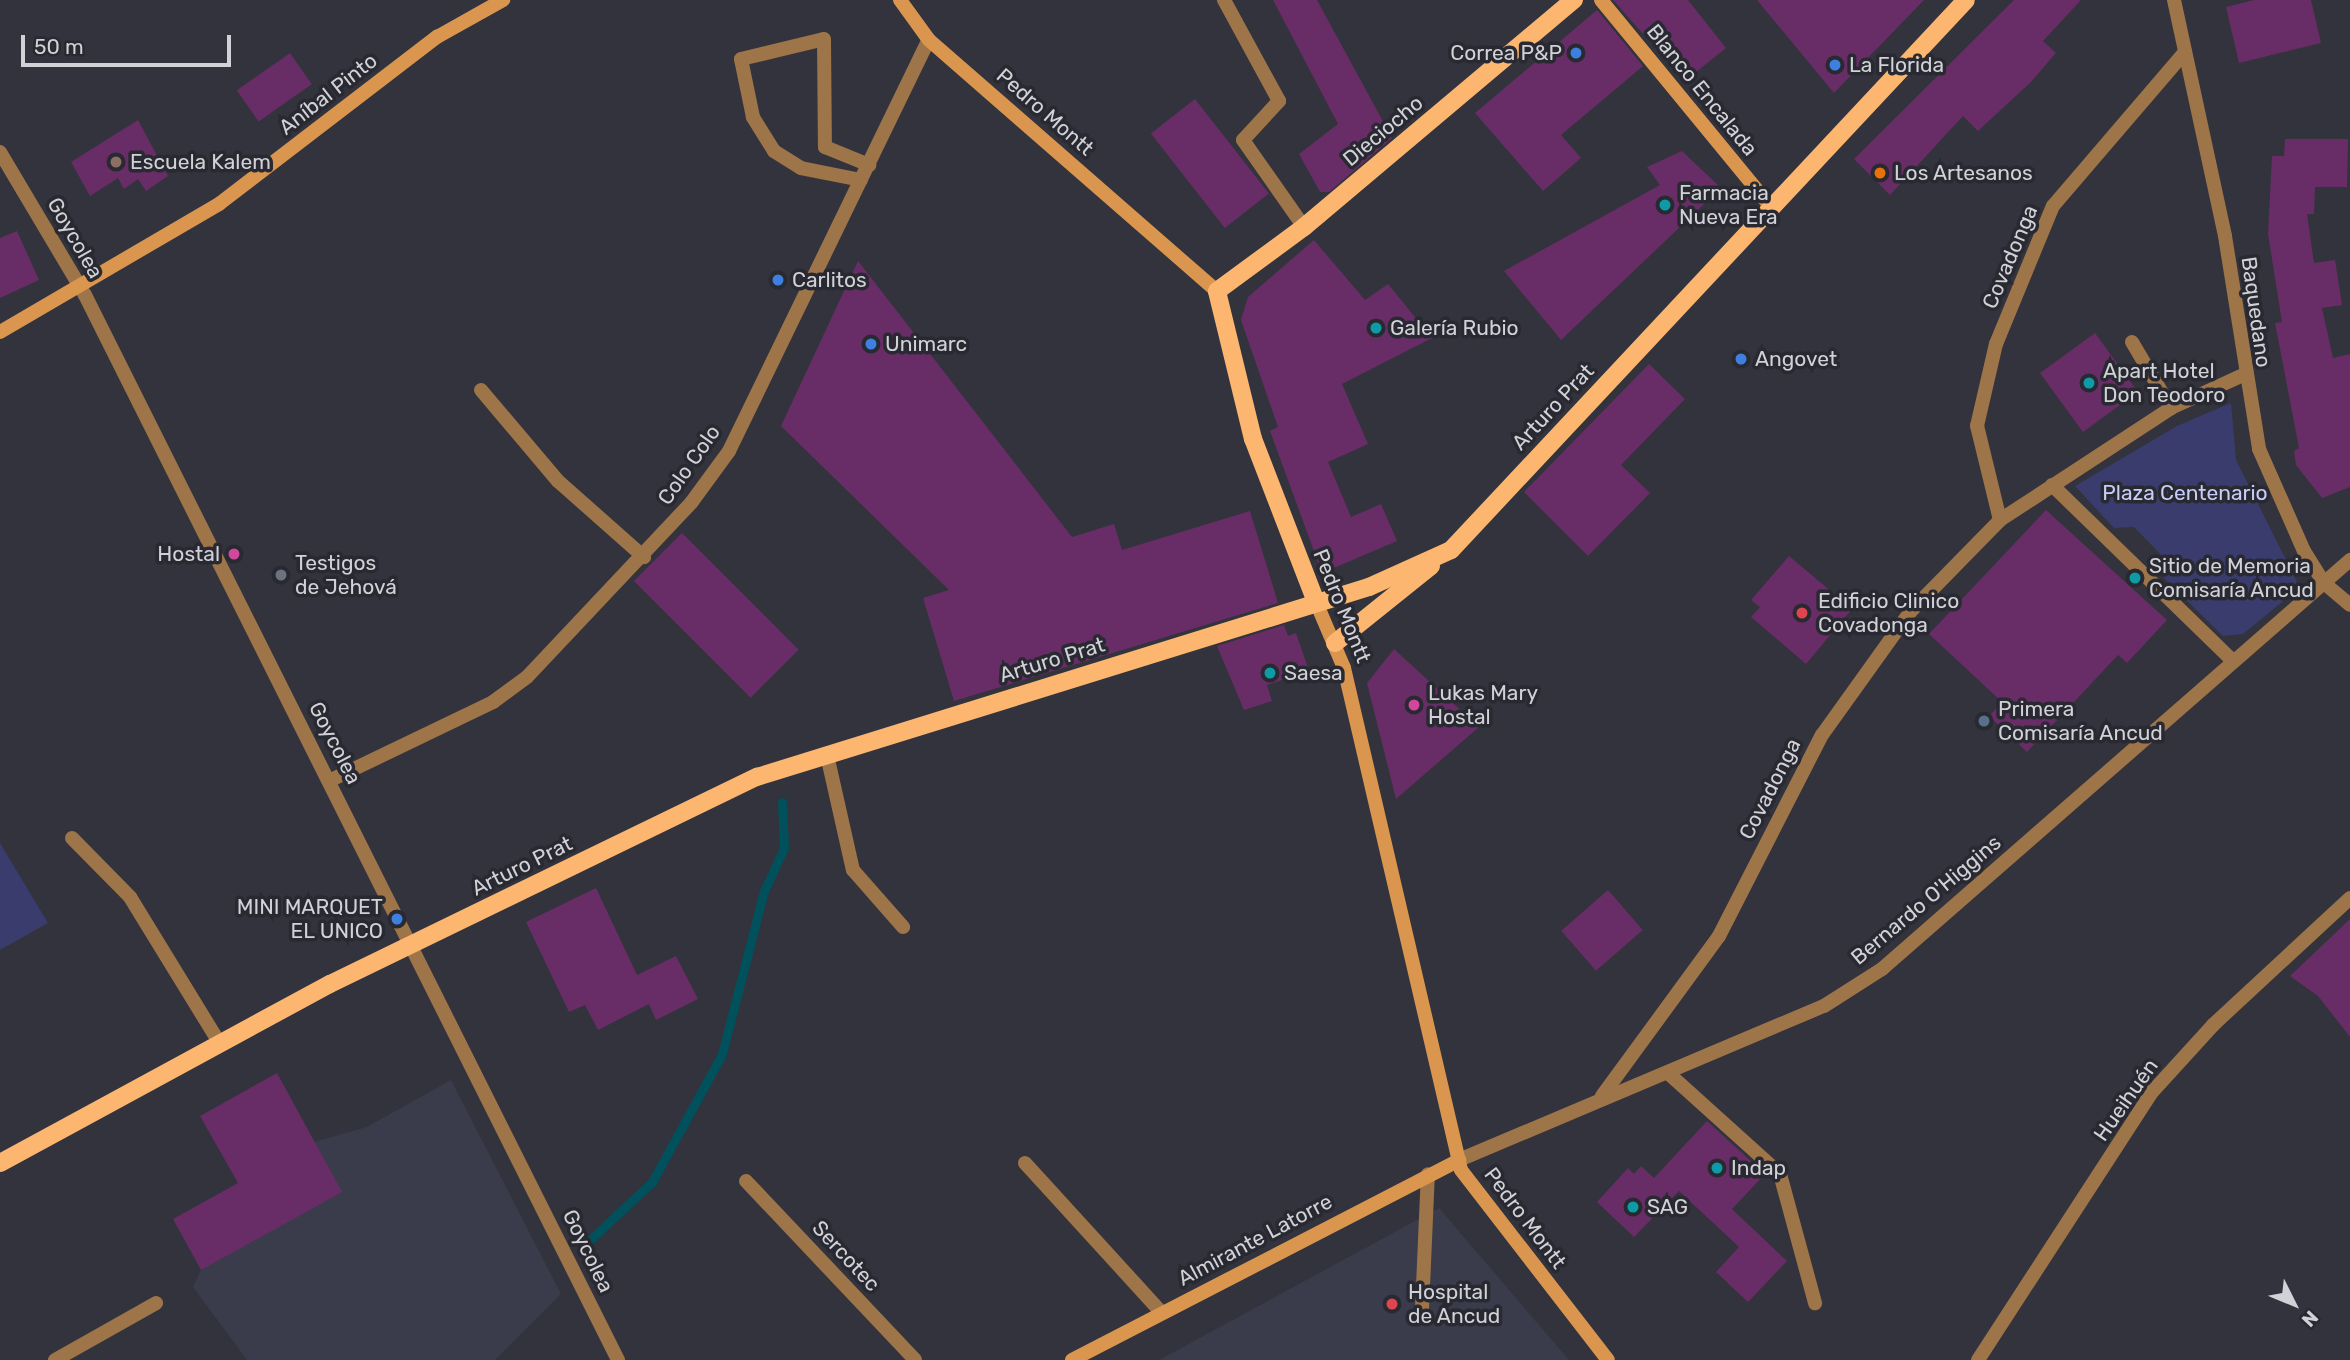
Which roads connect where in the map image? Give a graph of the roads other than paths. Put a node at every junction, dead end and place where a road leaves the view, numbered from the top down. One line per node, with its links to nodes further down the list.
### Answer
1 (503, 0): 15 (street, Aníbal Pinto)
2 (900, 0): 8 (street, Pedro Montt)
3 (1224, 0): 14 (street)
4 (1574, 0): 14 (main road, Dieciocho)
5 (1601, 0): 13 (street, Blanco Encalada)
6 (1966, 0): 13 (main road, Arturo Prat)
7 (2174, 0): 9 (street, Baquedano)
8 (929, 40): 11 (street, Colo Colo); 16 (street, Pedro Montt)
9 (2185, 52): 19 (street, Baquedano); 23 (street, Covadonga)
10 (0, 152): 15 (street, Goycolea)
11 (869, 164): 12 (street, Colo Colo); 12 (street)
12 (861, 180): 25 (street, Colo Colo)
13 (1771, 207): 24 (main road, Arturo Prat)
14 (1304, 227): 16 (main road, Dieciocho)
15 (81, 288): 17 (street, Aníbal Pinto); 33 (street, Goycolea)
16 (1217, 291): 28 (main road, Pedro Montt)
17 (0, 332)
18 (2132, 342): 21 (street)
19 (2243, 375): 21 (street, Covadonga); 27 (street, Baquedano)
20 (481, 390): 25 (street)
21 (2171, 408): 22 (street, Covadonga)
22 (2052, 485): 23 (street, Covadonga); 31 (street)
23 (2000, 520): 40 (street, Covadonga)
24 (1451, 550): 28 (main road, Arturo Prat); 30 (main road)
25 (644, 557): 33 (street, Colo Colo)
26 (2350, 560): 27 (street, Bernardo O'Higgins)
27 (2324, 583): 29 (street, Baquedano); 31 (street, Bernardo O'Higgins)
28 (1316, 602): 30 (street, Pedro Montt); 32 (main road, Arturo Prat)
29 (2350, 605)
30 (1335, 643): 41 (street, Pedro Montt)
31 (2232, 660): 39 (street, Bernardo O'Higgins)
32 (827, 755): 36 (street); 37 (main road, Arturo Prat)
33 (331, 780): 37 (street, Goycolea)
34 (72, 838): 38 (street)
35 (2350, 898): 55 (street, Hueihuén)
36 (903, 927)
37 (413, 946): 38 (main road, Arturo Prat); 51 (street, Goycolea)
38 (219, 1042): 42 (main road, Arturo Prat)
39 (1668, 1073): 40 (street, Bernardo O'Higgins); 47 (street)
40 (1602, 1096): 41 (street, Bernardo O'Higgins)
41 (1459, 1160): 44 (street, Almirante Latorre); 54 (street, Pedro Montt)
42 (0, 1163)
43 (1025, 1163): 49 (street)
44 (1428, 1174): 48 (street); 49 (street, Almirante Latorre)
45 (746, 1181): 52 (street, Sercotec)
46 (156, 1303): 50 (street)
47 (1815, 1303)
48 (1422, 1309)
49 (1162, 1312): 53 (street, Almirante Latorre)
50 (55, 1360)
51 (618, 1360)
52 (915, 1360)
53 (1072, 1360)
54 (1608, 1360)
55 (1978, 1360)

